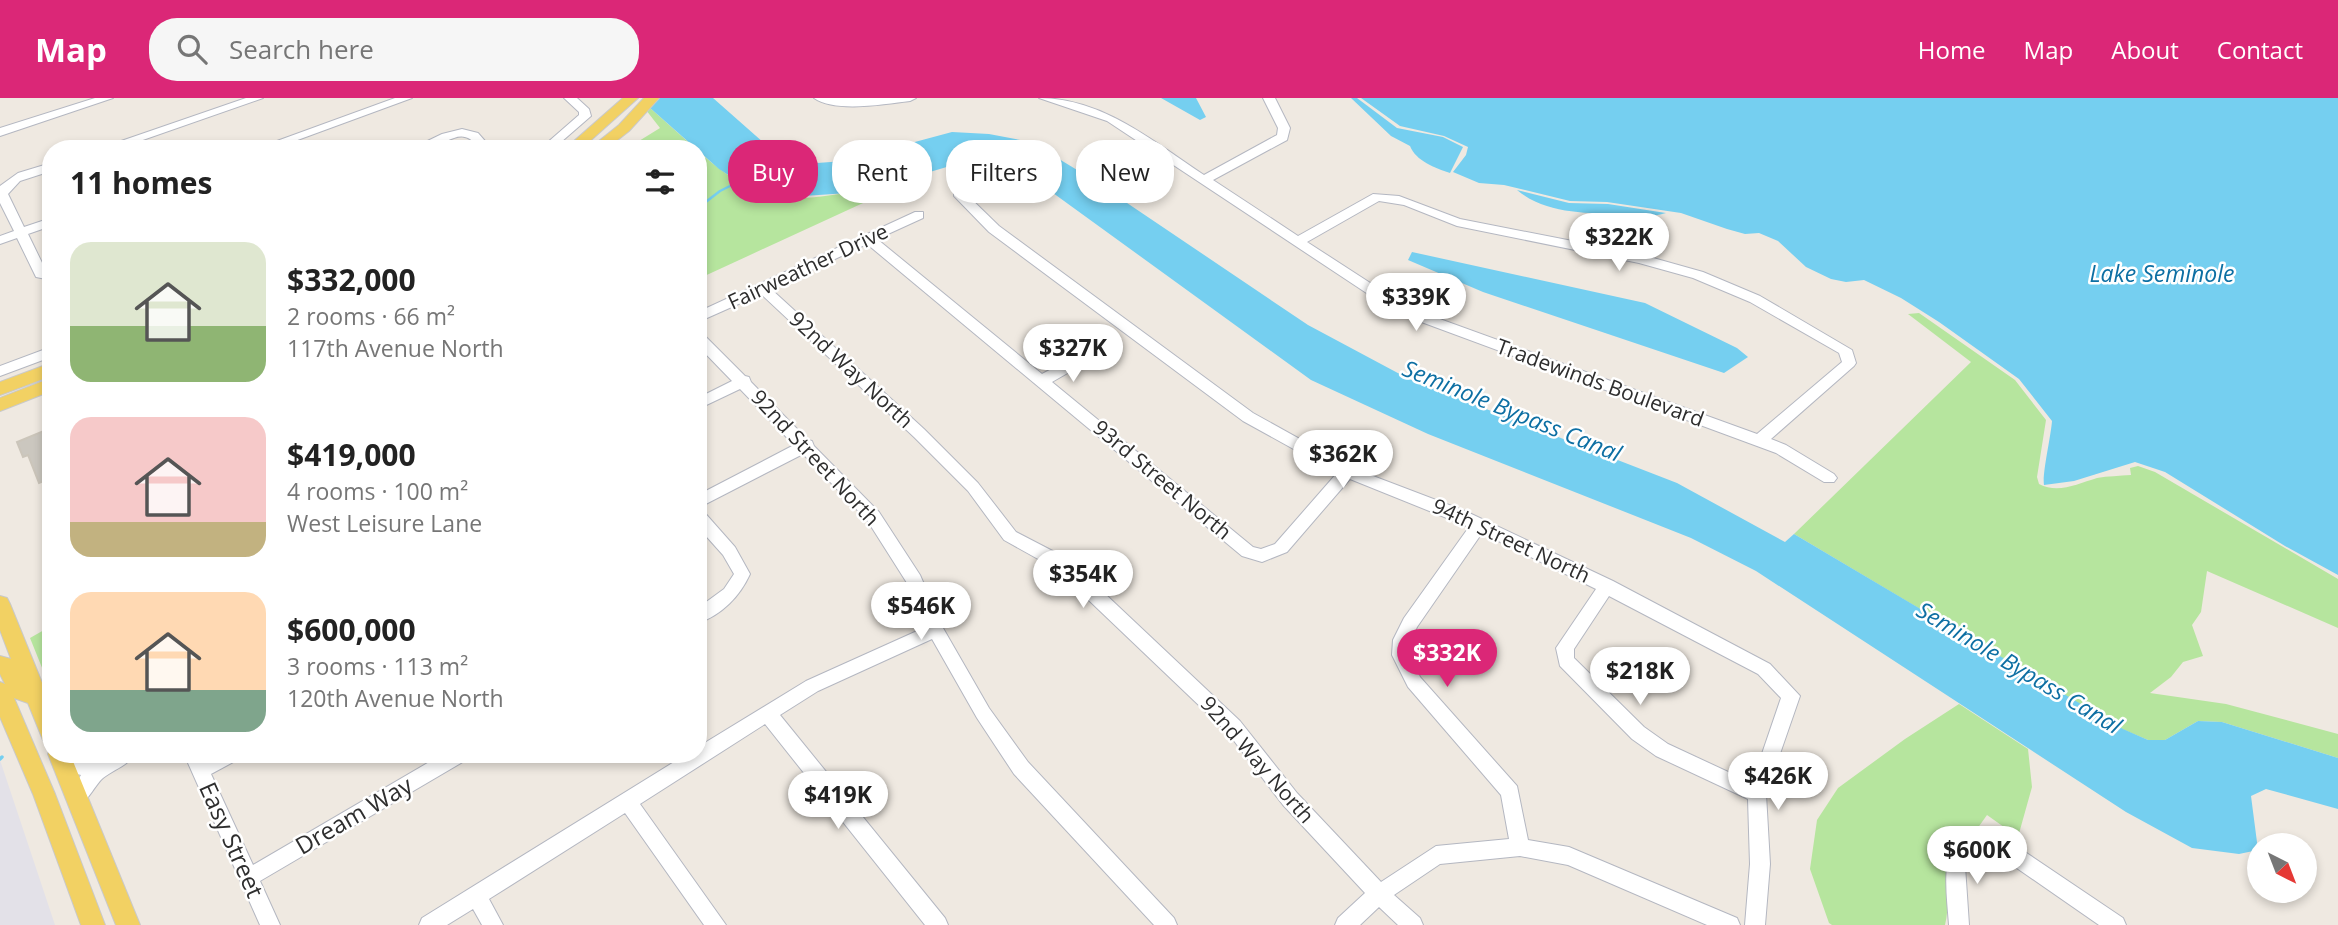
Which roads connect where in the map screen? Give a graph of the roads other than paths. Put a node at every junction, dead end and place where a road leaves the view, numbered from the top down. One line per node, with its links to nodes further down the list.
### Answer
1 (107, 98): 12 (street)
2 (257, 98): 13 (street)
3 (406, 98): 14 (street)
4 (570, 98): 17 (street)
5 (631, 98): 18 (main road)
6 (820, 98): 10 (street)
7 (910, 98): 10 (street)
8 (1045, 98): 21 (street, Tradewinds Boulevard)
9 (1269, 98): 21 (street)
10 (894, 99)
11 (651, 100): 19 (main road)
12 (0, 132)
13 (131, 140)
14 (287, 140)
15 (442, 140): 16 (street)
16 (478, 140)
17 (558, 140)
18 (582, 140)
19 (608, 140)
20 (42, 170): 25 (street)
21 (1206, 179): 28 (street, Tradewinds Boulevard)
22 (968, 203): 45 (street, 94th Street North)
23 (919, 215): 26 (street, Fairweather Drive)
24 (42, 225): 25 (street)
25 (22, 232): 27 (street); 29 (street)
26 (869, 239): 30 (street, Fairweather Drive); 38 (street, 93rd Street North)
27 (0, 240)
28 (1299, 241): 43 (street, Tradewinds Boulevard); 43 (street)
29 (42, 274)
30 (761, 287): 31 (street, Fairweather Drive); 71 (street, 92nd Way North)
31 (707, 314)
32 (707, 346): 37 (street, 92nd Street North)
33 (42, 356): 35 (street)
34 (1087, 356): 38 (street)
35 (0, 372)
36 (42, 372): 39 (main road)
37 (744, 381): 41 (street); 44 (street, 92nd Street North)
38 (1042, 381): 45 (street, 93rd Street North)
39 (0, 388)
40 (42, 388): 42 (main road)
41 (707, 400)
42 (0, 405)
43 (1759, 441): 46 (street, Tradewinds Boulevard)
44 (807, 445): 47 (street); 53 (street, 92nd Street North)
45 (1347, 472): 48 (street, 94th Street North)
46 (1829, 478)
47 (707, 497)
48 (1479, 525): 50 (street, 94th Street North); 69 (street)
49 (707, 526): 52 (street)
50 (1607, 586): 67 (street, 94th Street North); 67 (street)
51 (0, 604): 56 (main road)
52 (707, 611)
53 (936, 630): 58 (street); 80 (street, 92nd Street North)
54 (0, 665): 56 (main road)
55 (0, 691): 66 (main road)
56 (36, 696): 57 (main road)
57 (42, 711)
58 (768, 713): 59 (street); 79 (street)
59 (707, 751)
60 (109, 763): 64 (street)
61 (196, 763): 70 (street, Easy Street)
62 (444, 763): 70 (street, Dream Way)
63 (688, 763): 68 (street)
64 (100, 768): 65 (street); 65 (street)
65 (67, 774): 66 (main road); 74 (main road)
66 (44, 794): 73 (main road)
67 (1758, 794): 84 (street)
68 (627, 801): 72 (street); 78 (street)
69 (1520, 847): 71 (street); 83 (street)
70 (248, 877): 75 (street, Easy Street)
71 (1379, 894): 81 (street); 82 (street, 92nd Way North)
72 (476, 896): 76 (street); 77 (street)
73 (93, 925)
74 (128, 925)
75 (270, 925)
76 (429, 925)
77 (493, 925)
78 (716, 925)
79 (938, 925)
80 (1167, 925)
81 (1345, 925)
82 (1413, 925)
83 (1730, 925)
84 (1755, 925)
85 (1959, 925): 86 (street)
86 (2116, 925)

